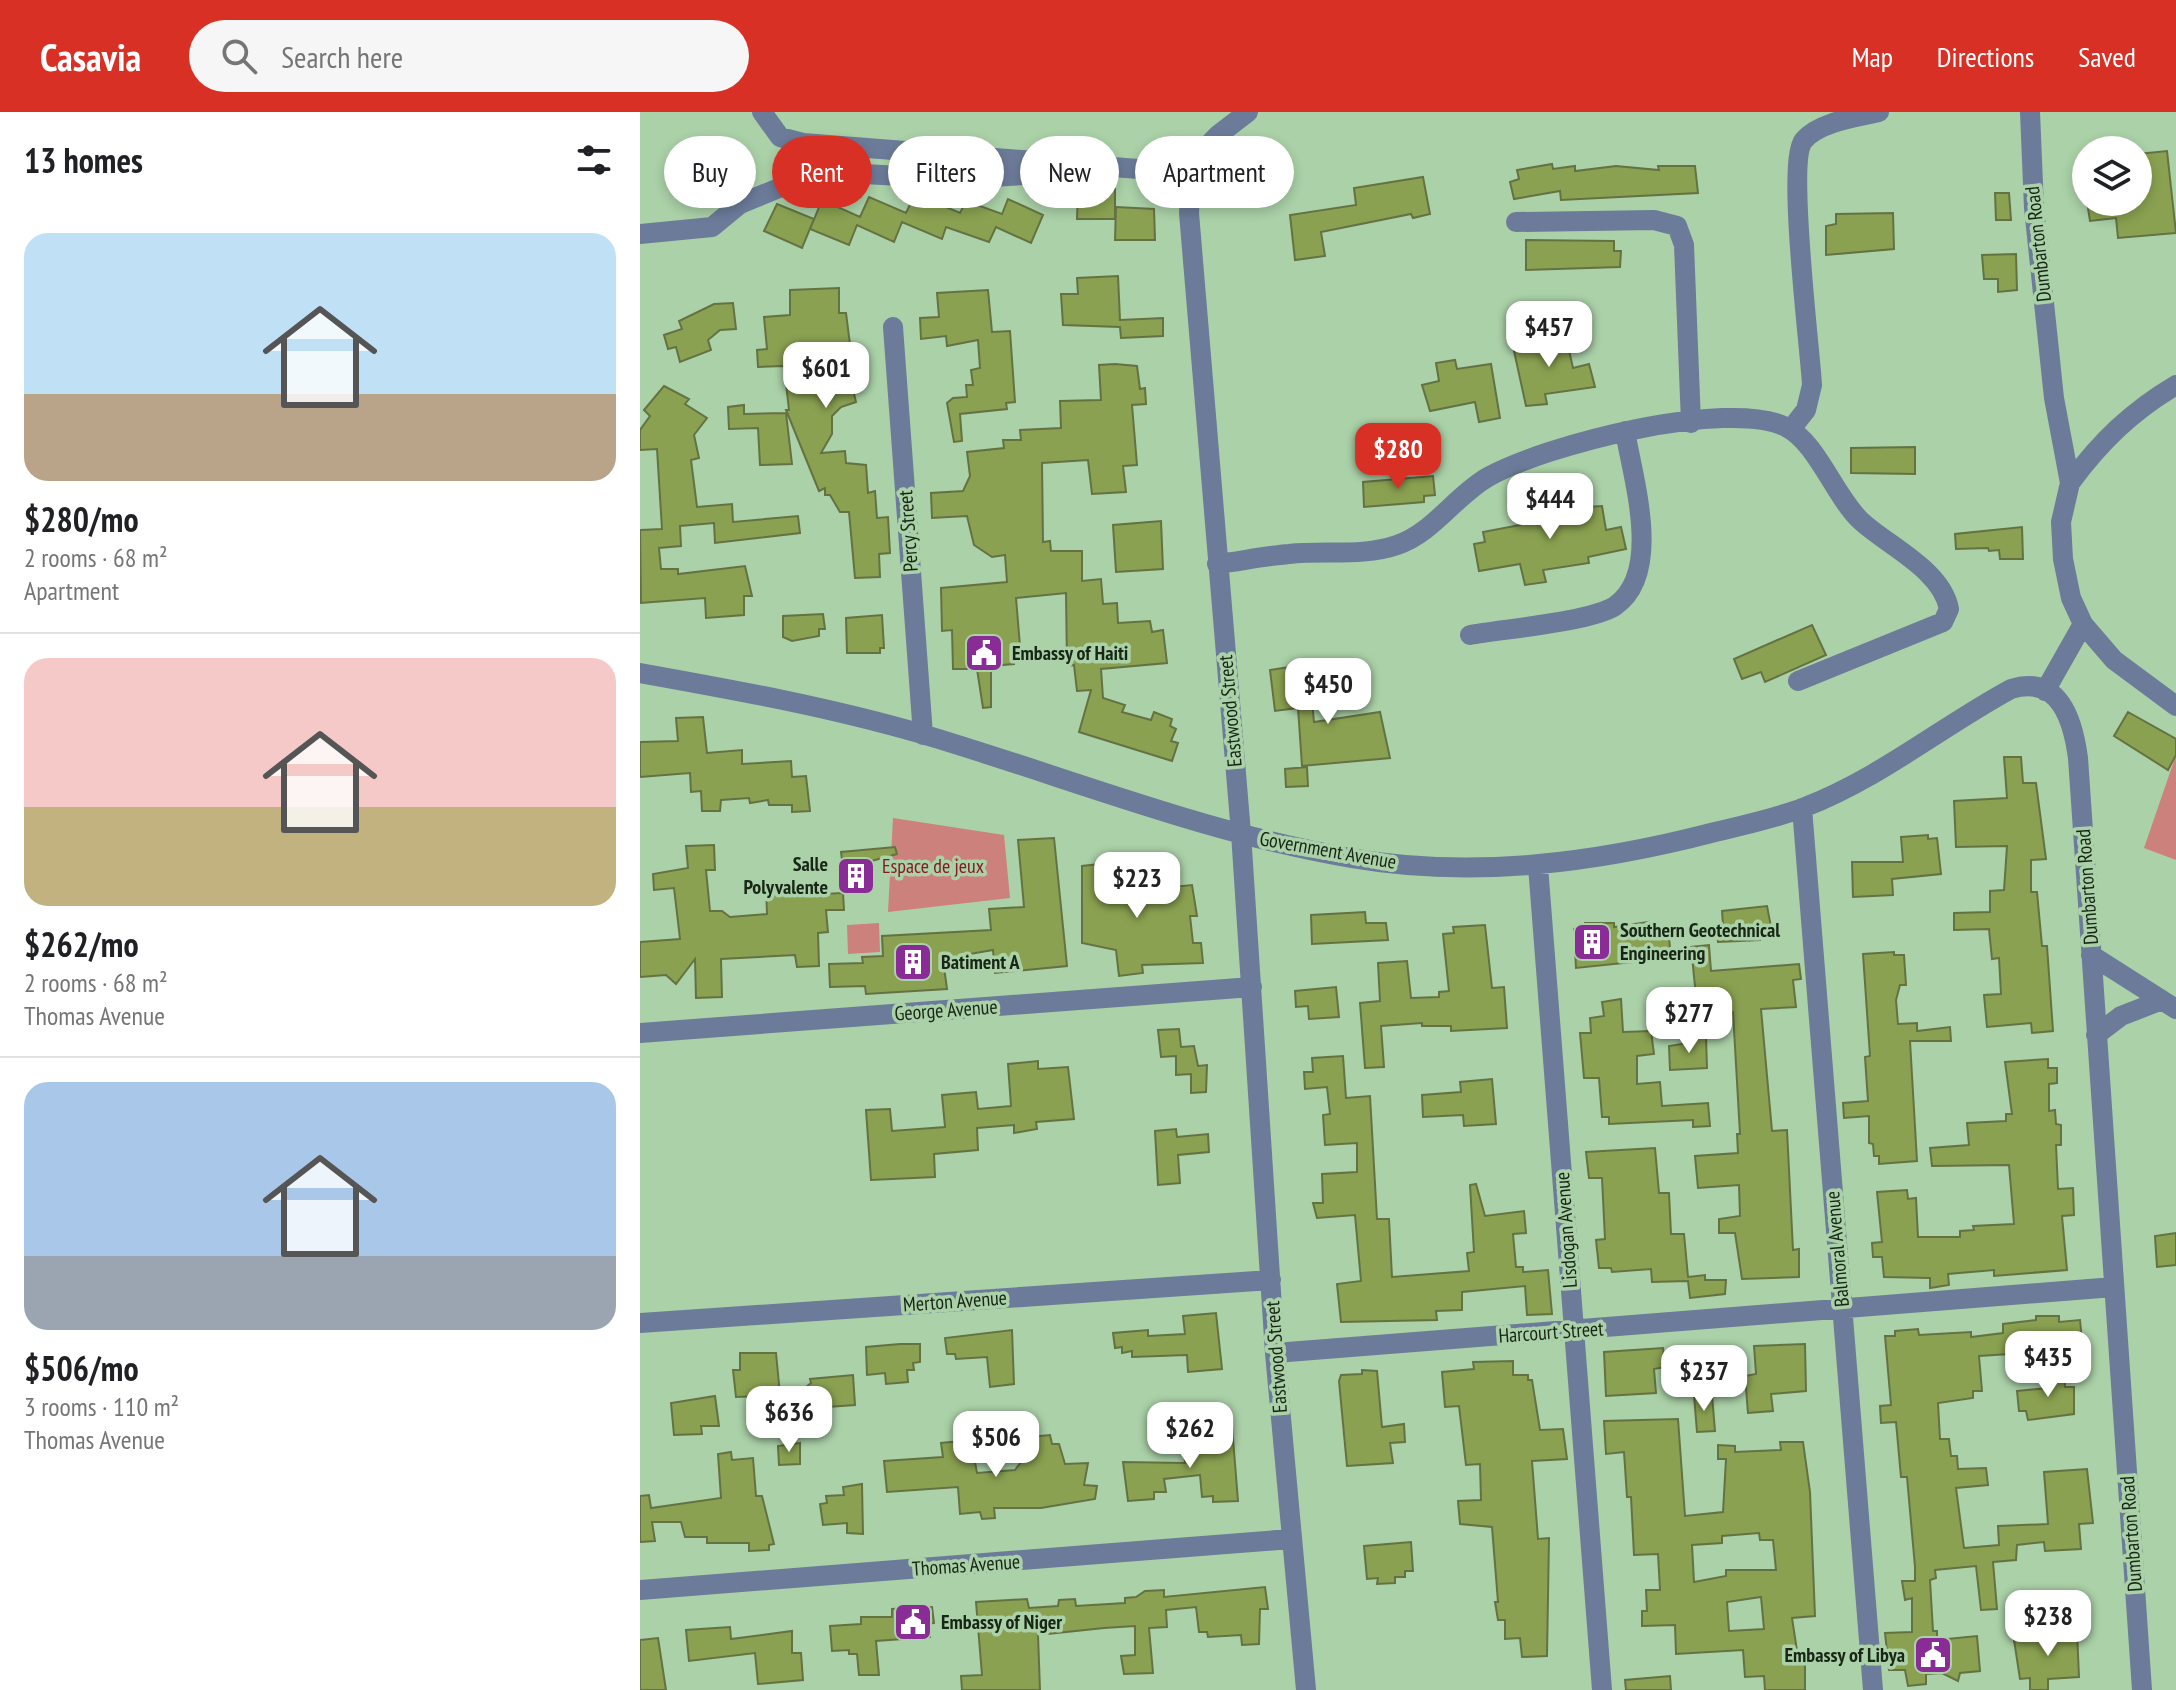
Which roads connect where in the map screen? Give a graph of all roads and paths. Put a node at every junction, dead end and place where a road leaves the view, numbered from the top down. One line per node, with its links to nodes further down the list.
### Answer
1 (762, 112): 6 (street)
2 (1248, 112): 5 (street)
3 (1879, 112): 14 (street)
4 (2030, 112): 16 (street, Dumbarton Road)
5 (1219, 136)
6 (1020, 161)
7 (1020, 174): 10 (street)
8 (1191, 208): 17 (street, Eastwood Street)
9 (1516, 222): 13 (street)
10 (640, 234)
11 (893, 327): 24 (street, Percy Street)
12 (2176, 385): 16 (street)
13 (1691, 423): 14 (street); 15 (street)
14 (1791, 429): 21 (street)
15 (1625, 431): 17 (street); 19 (street)
16 (2070, 483): 18 (street, Dumbarton Road)
17 (1217, 564): 26 (street, Eastwood Street)
18 (2083, 624): 22 (street); 23 (street, Dumbarton Road)
19 (1470, 635)
20 (640, 673): 24 (street, Government Avenue)
21 (1798, 681)
22 (2045, 691): 25 (street, Government Avenue); 28 (street, Dumbarton Road)
23 (2176, 706)
24 (923, 735): 26 (street, Government Avenue)
25 (1802, 808): 27 (street, Government Avenue); 35 (street, Balmoral Avenue)
26 (1241, 833): 27 (street, Government Avenue); 29 (street, Eastwood Street)
27 (1538, 866): 37 (street, Lisdogan Avenue)
28 (2091, 955): 30 (street); 32 (street, Dumbarton Road)
29 (1252, 987): 31 (street, George Avenue); 33 (street, Eastwood Street)
30 (2169, 1005): 32 (street)
31 (640, 1033)
32 (2096, 1035): 34 (street, Dumbarton Road)
33 (1271, 1280): 36 (street, Merton Avenue); 38 (street, Eastwood Street)
34 (2114, 1287): 35 (street, Harcourt Street); 44 (street, Dumbarton Road)
35 (1842, 1311): 37 (street, Harcourt Street); 43 (street, Balmoral Avenue)
36 (640, 1323)
37 (1574, 1330): 38 (street, Harcourt Street); 42 (street, Lisdogan Avenue)
38 (1275, 1353): 39 (street, Eastwood Street)
39 (1291, 1539): 40 (street, Thomas Avenue); 41 (street, Eastwood Street)
40 (640, 1590)
41 (1306, 1690)
42 (1602, 1690)
43 (1873, 1690)
44 (2142, 1690)

